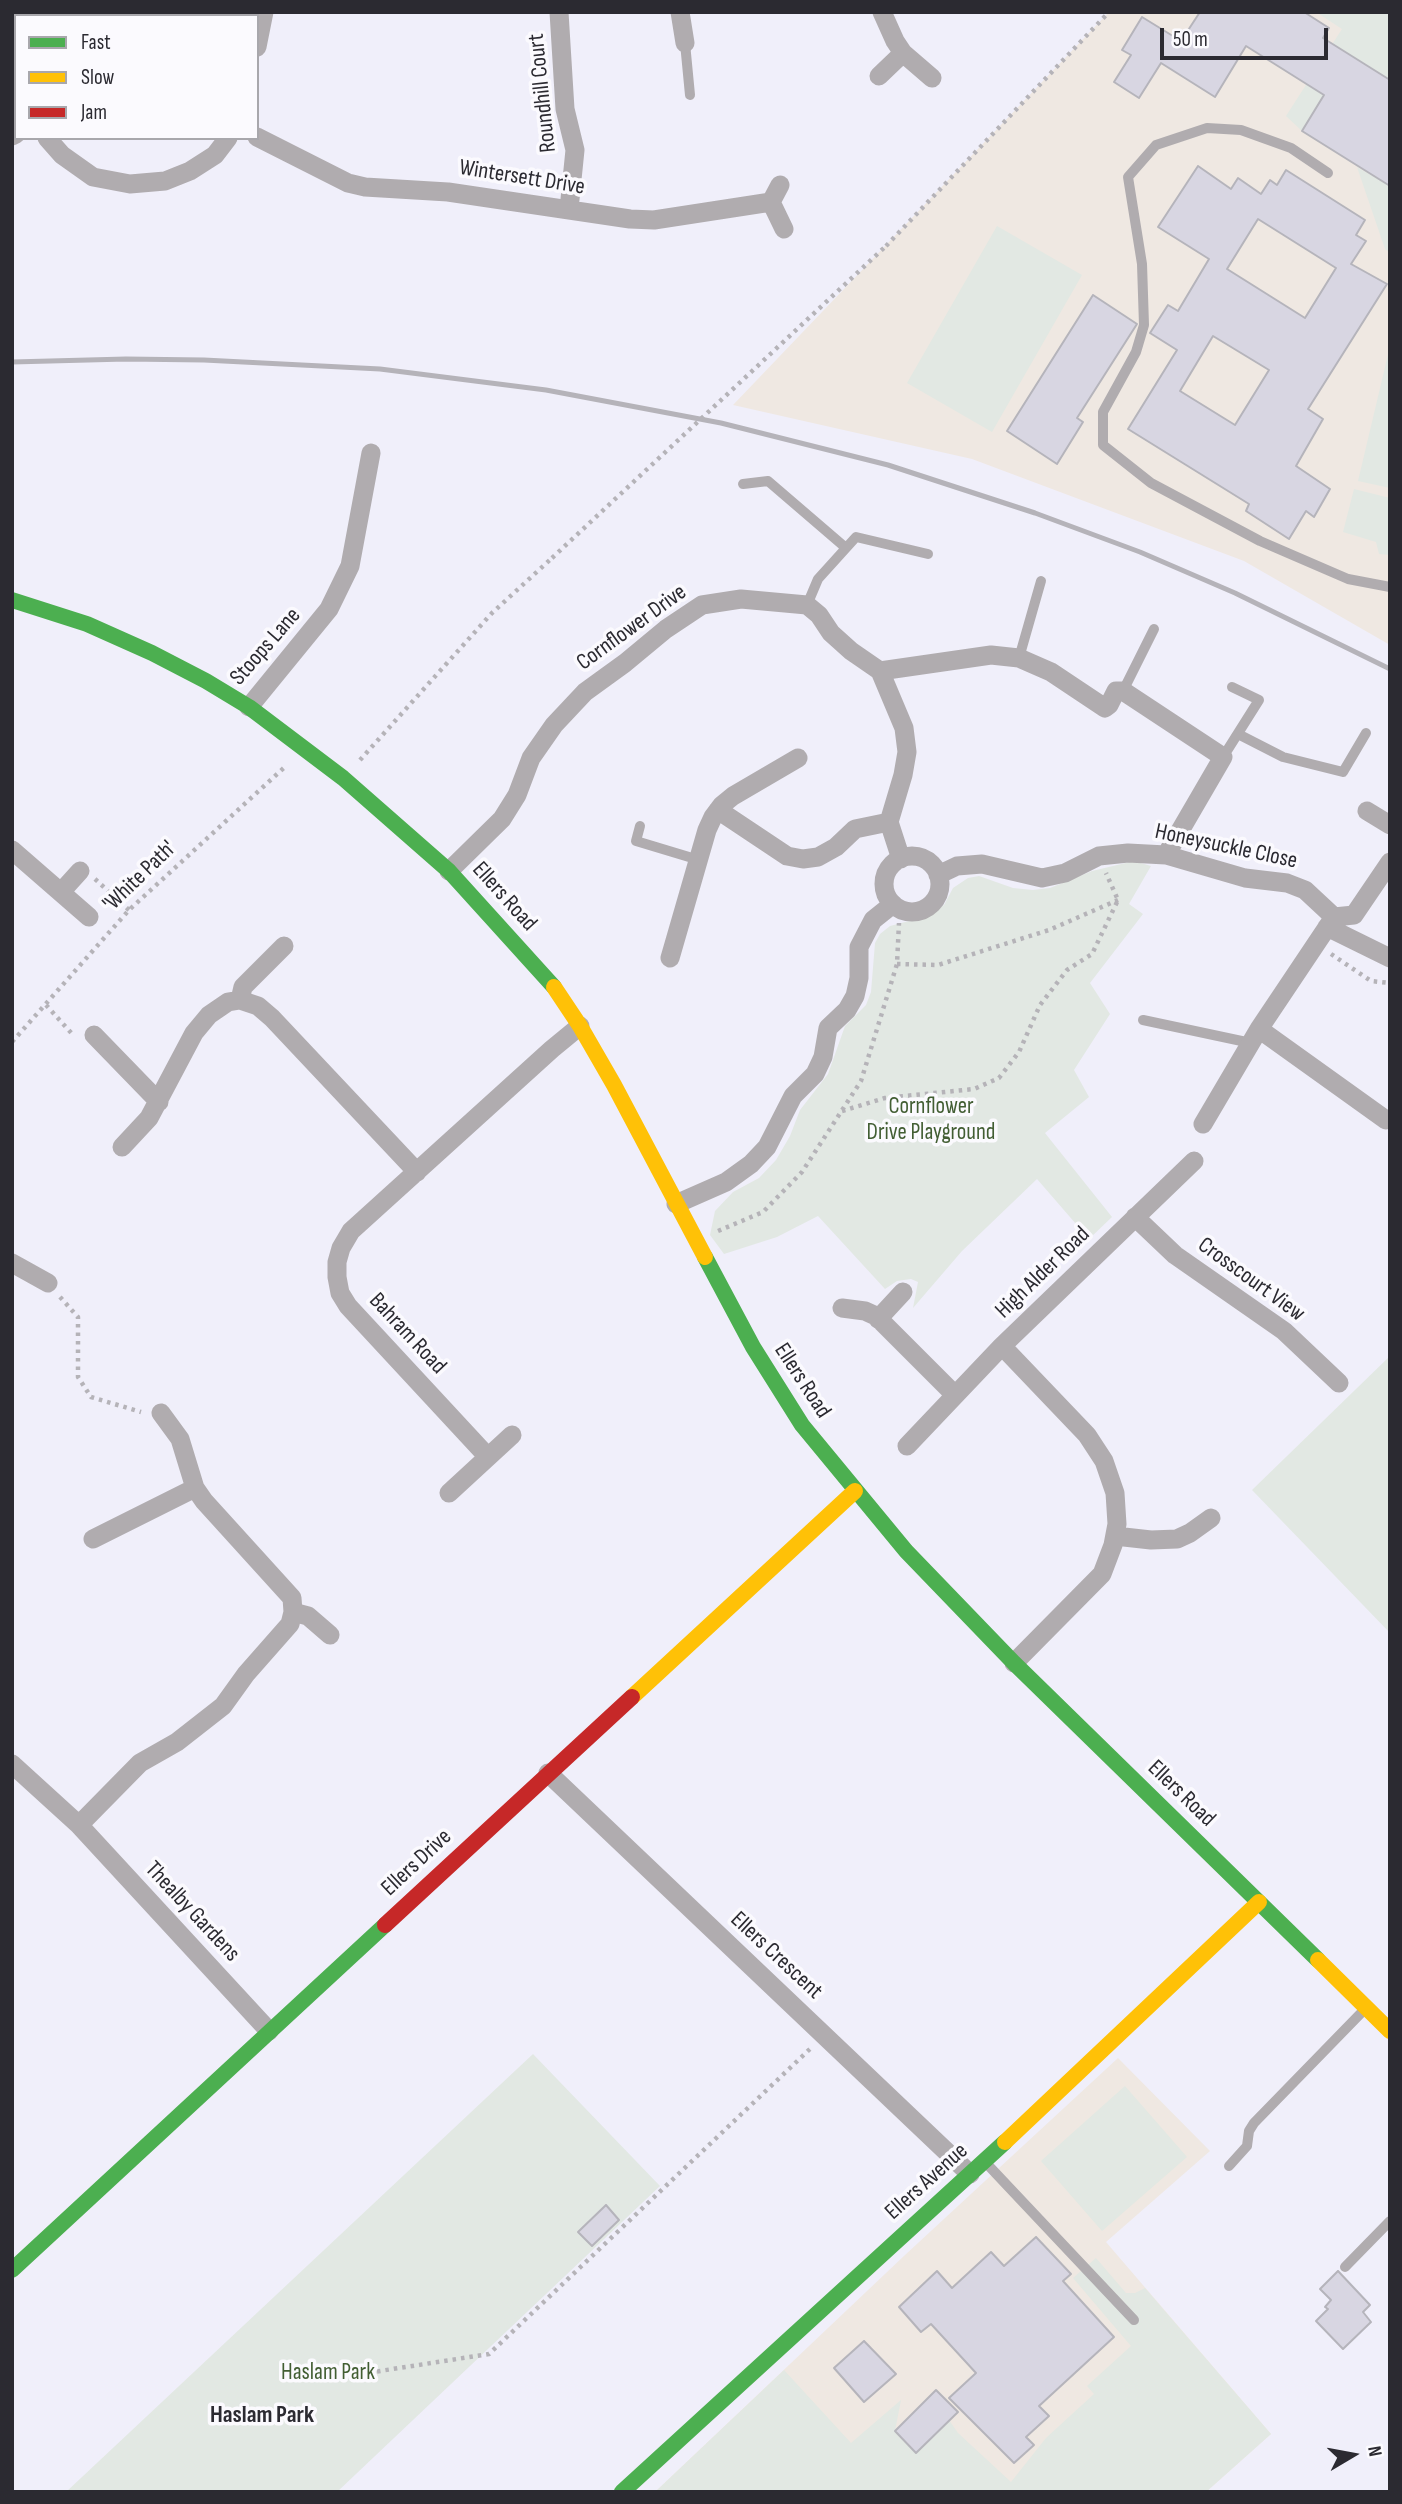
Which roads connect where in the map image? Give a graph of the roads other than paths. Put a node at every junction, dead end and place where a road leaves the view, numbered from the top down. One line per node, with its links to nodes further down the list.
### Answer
1 (264, 12): 5 (street)
2 (559, 12): 15 (street, Roundhill Court)
3 (680, 12): 6 (street)
4 (881, 12): 7 (street)
5 (259, 37)
6 (685, 43): 10 (lane)
7 (903, 53): 8 (street); 9 (street)
8 (879, 76)
9 (932, 78)
10 (690, 95)
11 (259, 137): 15 (street, Wintersett Drive)
12 (49, 140): 13 (street)
13 (226, 140)
14 (1328, 173): 22 (lane)
15 (569, 209): 16 (street, Wintersett Drive)
16 (784, 229)
17 (371, 453): 30 (street, Stoops Lane)
18 (743, 484): 19 (lane)
19 (846, 548): 20 (lane); 24 (lane)
20 (928, 554)
21 (1041, 581): 26 (lane)
22 (1390, 587)
23 (12, 600): 30 (street, Stoops Lane)
24 (807, 605): 27 (street); 46 (street, Cornflower Drive)
25 (1154, 629): 29 (lane)
26 (1019, 658): 27 (street); 29 (street)
27 (880, 671): 37 (street)
28 (1232, 687): 32 (lane)
29 (1123, 691): 33 (street)
30 (249, 707): 46 (street, Ellers Road)
31 (1366, 733): 32 (lane)
32 (1238, 734): 33 (lane)
33 (1223, 757): 41 (street)
34 (798, 758): 35 (street)
35 (718, 810): 37 (street); 43 (street)
36 (1367, 811): 38 (street)
37 (890, 822): 42 (street)
38 (1390, 825)
39 (640, 826): 43 (lane)
40 (12, 850): 48 (street)
41 (1166, 855): 47 (street, Honeysuckle Close); 51 (street, Honeysuckle Close)
42 (901, 859): 47 (street); 49 (street)
43 (699, 860): 53 (street)
44 (1390, 862): 51 (street)
45 (80, 871): 48 (street)
46 (449, 871): 57 (street, Ellers Road)
47 (938, 875): 49 (street)
48 (61, 892): 50 (street)
49 (896, 907): 66 (street)
50 (89, 917)
51 (1331, 922): 54 (street, Honeysuckle Close); 59 (street)
52 (284, 946): 55 (street)
53 (670, 958)
54 (1390, 958)
55 (240, 1000): 60 (street); 65 (street)
56 (1143, 1020): 59 (lane)
57 (580, 1026): 65 (street, Bahram Road); 66 (street, Ellers Road)
58 (94, 1035): 60 (street)
59 (1255, 1036): 61 (street); 62 (street)
60 (159, 1102): 63 (street)
61 (1386, 1120)
62 (1203, 1124)
63 (122, 1147)
64 (1194, 1161): 67 (street, High Alder Road)
65 (417, 1172): 79 (street, Bahram Road)
66 (676, 1204): 81 (street, Ellers Road)
67 (1135, 1217): 73 (street, High Alder Road); 74 (street, Crosscourt View)
68 (12, 1263): 69 (street)
69 (48, 1283)
70 (903, 1292): 72 (street)
71 (842, 1308): 72 (street)
72 (878, 1319): 75 (street)
73 (1002, 1346): 75 (street); 84 (street, High Alder Road)
74 (1339, 1382)
75 (955, 1395): 78 (street)
76 (160, 1413): 80 (street)
77 (512, 1435): 79 (street)
78 (907, 1446)
79 (488, 1457): 82 (street)
80 (195, 1488): 85 (street); 86 (street)
81 (855, 1491): 88 (street, Ellers Road); 90 (street, Ellers Drive)
82 (449, 1493)
83 (1211, 1518): 84 (street)
84 (1115, 1536): 88 (street, High Alder Road)
85 (93, 1539)
86 (293, 1612): 87 (street); 91 (street)
87 (330, 1635)
88 (1014, 1662): 92 (street, Ellers Road)
89 (12, 1764): 91 (street, Thealby Gardens)
90 (548, 1773): 94 (street, Ellers Drive); 97 (street, Ellers Crescent)
91 (79, 1825): 94 (street, Thealby Gardens)
92 (1259, 1902): 93 (street, Ellers Road); 97 (street, Ellers Avenue)
93 (1366, 2008): 95 (street, Ellers Road); 96 (lane)
94 (269, 2031): 100 (street, Ellers Drive)
95 (1390, 2031)
96 (1229, 2166)
97 (977, 2168): 101 (lane); 102 (street, Ellers Avenue)
98 (1390, 2221): 99 (lane)
99 (1345, 2267)
100 (12, 2270)
101 (1134, 2320)
102 (622, 2492)

